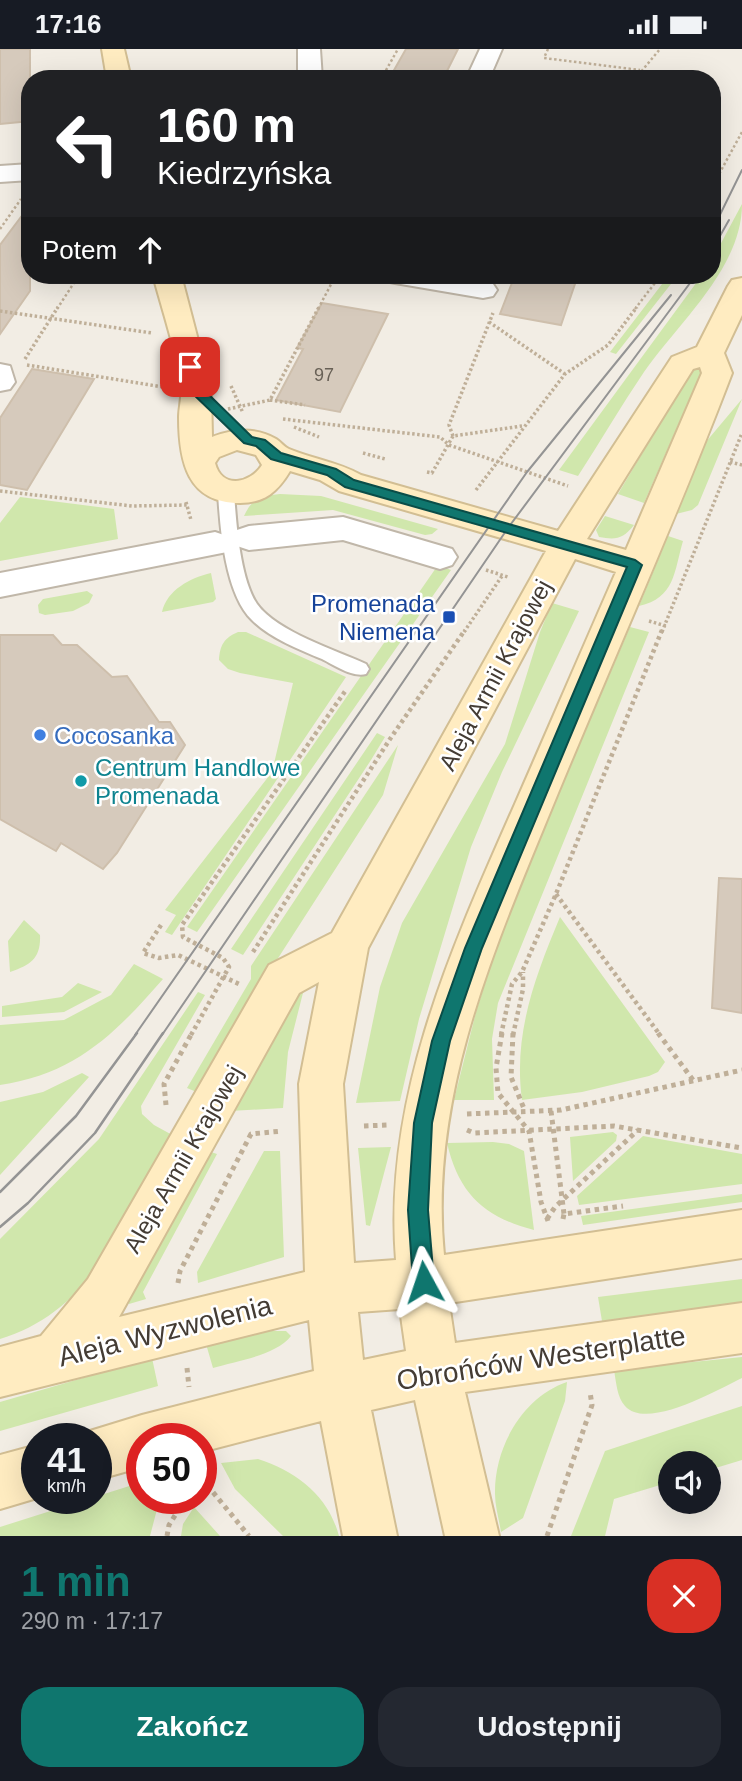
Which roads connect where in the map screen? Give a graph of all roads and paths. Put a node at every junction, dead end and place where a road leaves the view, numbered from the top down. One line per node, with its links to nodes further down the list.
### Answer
1 (113, 49): 7 (main road)
2 (309, 49): 8 (street)
3 (398, 49): 9 (path)
4 (491, 49): 10 (street)
5 (548, 49): 11 (path)
6 (660, 49): 11 (path)
7 (117, 70)
8 (310, 70)
9 (386, 70)
10 (481, 70)
11 (640, 70)
12 (742, 132): 13 (path)
13 (721, 170)
14 (21, 173): 15 (street)
15 (0, 174)
16 (21, 199): 17 (path)
17 (0, 229)
18 (73, 284): 26 (path)
19 (169, 284): 34 (main road)
20 (331, 284): 35 (path)
21 (428, 284): 24 (street)
22 (654, 284): 31 (path)
23 (742, 286): 29 (main road)
24 (488, 300): 27 (path)
25 (0, 311): 26 (path)
26 (51, 318): 28 (path); 33 (path)
27 (489, 322): 31 (path); 44 (path)
28 (152, 333)
29 (709, 353): 63 (main road, Aleja Armii Krajowej); 65 (main road)
30 (0, 373): 32 (street)
31 (565, 375): 42 (path)
32 (0, 382)
33 (164, 387)
34 (196, 390): 40 (main road); 49 (main road)
35 (270, 400): 36 (path); 37 (path)
36 (305, 405)
37 (227, 409)
38 (242, 409): 40 (path)
39 (275, 417): 46 (path)
40 (248, 424): 48 (main road); 49 (main road)
41 (281, 425): 45 (path)
42 (523, 426): 44 (path); 51 (path)
43 (742, 433): 52 (path)
44 (453, 436): 46 (path)
45 (331, 441)
46 (449, 445): 51 (path); 54 (path)
47 (357, 450): 50 (path)
48 (276, 456): 55 (main road); 58 (main road)
49 (200, 460): 58 (main road)
50 (394, 462)
51 (495, 462): 56 (path); 59 (path)
52 (730, 462): 53 (path); 71 (path)
53 (742, 465)
54 (419, 469)
55 (350, 483): 58 (main road); 63 (main road)
56 (568, 486)
57 (0, 491): 60 (path)
58 (242, 491): 70 (lane)
59 (474, 494)
60 (187, 505)
61 (248, 538): 64 (street)
62 (215, 544): 69 (street)
63 (567, 545): 65 (main road); 73 (main road, Aleja Armii Krajowej)
64 (440, 557)
65 (635, 565): 98 (main road)
66 (486, 571): 67 (path)
67 (502, 576): 68 (path); 74 (path)
68 (508, 577)
69 (0, 585)
70 (360, 669): 77 (path)
71 (556, 894): 75 (path); 79 (path)
72 (162, 925): 77 (path)
73 (347, 946): 99 (main road, Aleja Armii Krajowej); 102 (main road, Aleja Armii Krajowej)
74 (252, 954)
75 (522, 972): 82 (path); 83 (path)
76 (243, 975): 77 (path)
77 (226, 977): 80 (path)
78 (742, 1070): 79 (path)
79 (693, 1080): 81 (path)
80 (167, 1098)
81 (551, 1111): 82 (path); 88 (path)
82 (526, 1112): 83 (path)
83 (513, 1113): 84 (path); 91 (path)
84 (459, 1118)
85 (395, 1125): 86 (path)
86 (355, 1127)
87 (462, 1128): 91 (path)
88 (554, 1129): 89 (path); 91 (path); 93 (path)
89 (638, 1130): 92 (path); 93 (path)
90 (287, 1131): 100 (path)
91 (529, 1131): 95 (path)
92 (742, 1148)
93 (563, 1200): 94 (path); 95 (path)
94 (564, 1213)
95 (547, 1220): 96 (path)
96 (552, 1226)
97 (742, 1234): 98 (main road)
98 (424, 1282): 99 (main road); 103 (main road)
99 (331, 1290): 102 (main road, Aleja Wyzwolenia); 106 (main road, Aleja Armii Krajowej)
100 (176, 1296)
101 (742, 1328): 103 (main road, Obrońców Westerplatte)
102 (57, 1357): 104 (main road, Aleja Wyzwolenia)
103 (435, 1371): 106 (main road, Obrońców Westerplatte); 115 (main road)
104 (0, 1373)
105 (589, 1385): 116 (path)
106 (341, 1390): 107 (main road); 114 (main road, Aleja Armii Krajowej)
107 (213, 1423)
108 (21, 1476): 109 (main road)
109 (0, 1482)
110 (217, 1496): 113 (path)
111 (176, 1514): 112 (path)
112 (167, 1536)
113 (249, 1536)
114 (370, 1536)
115 (472, 1536)
116 (547, 1536)

